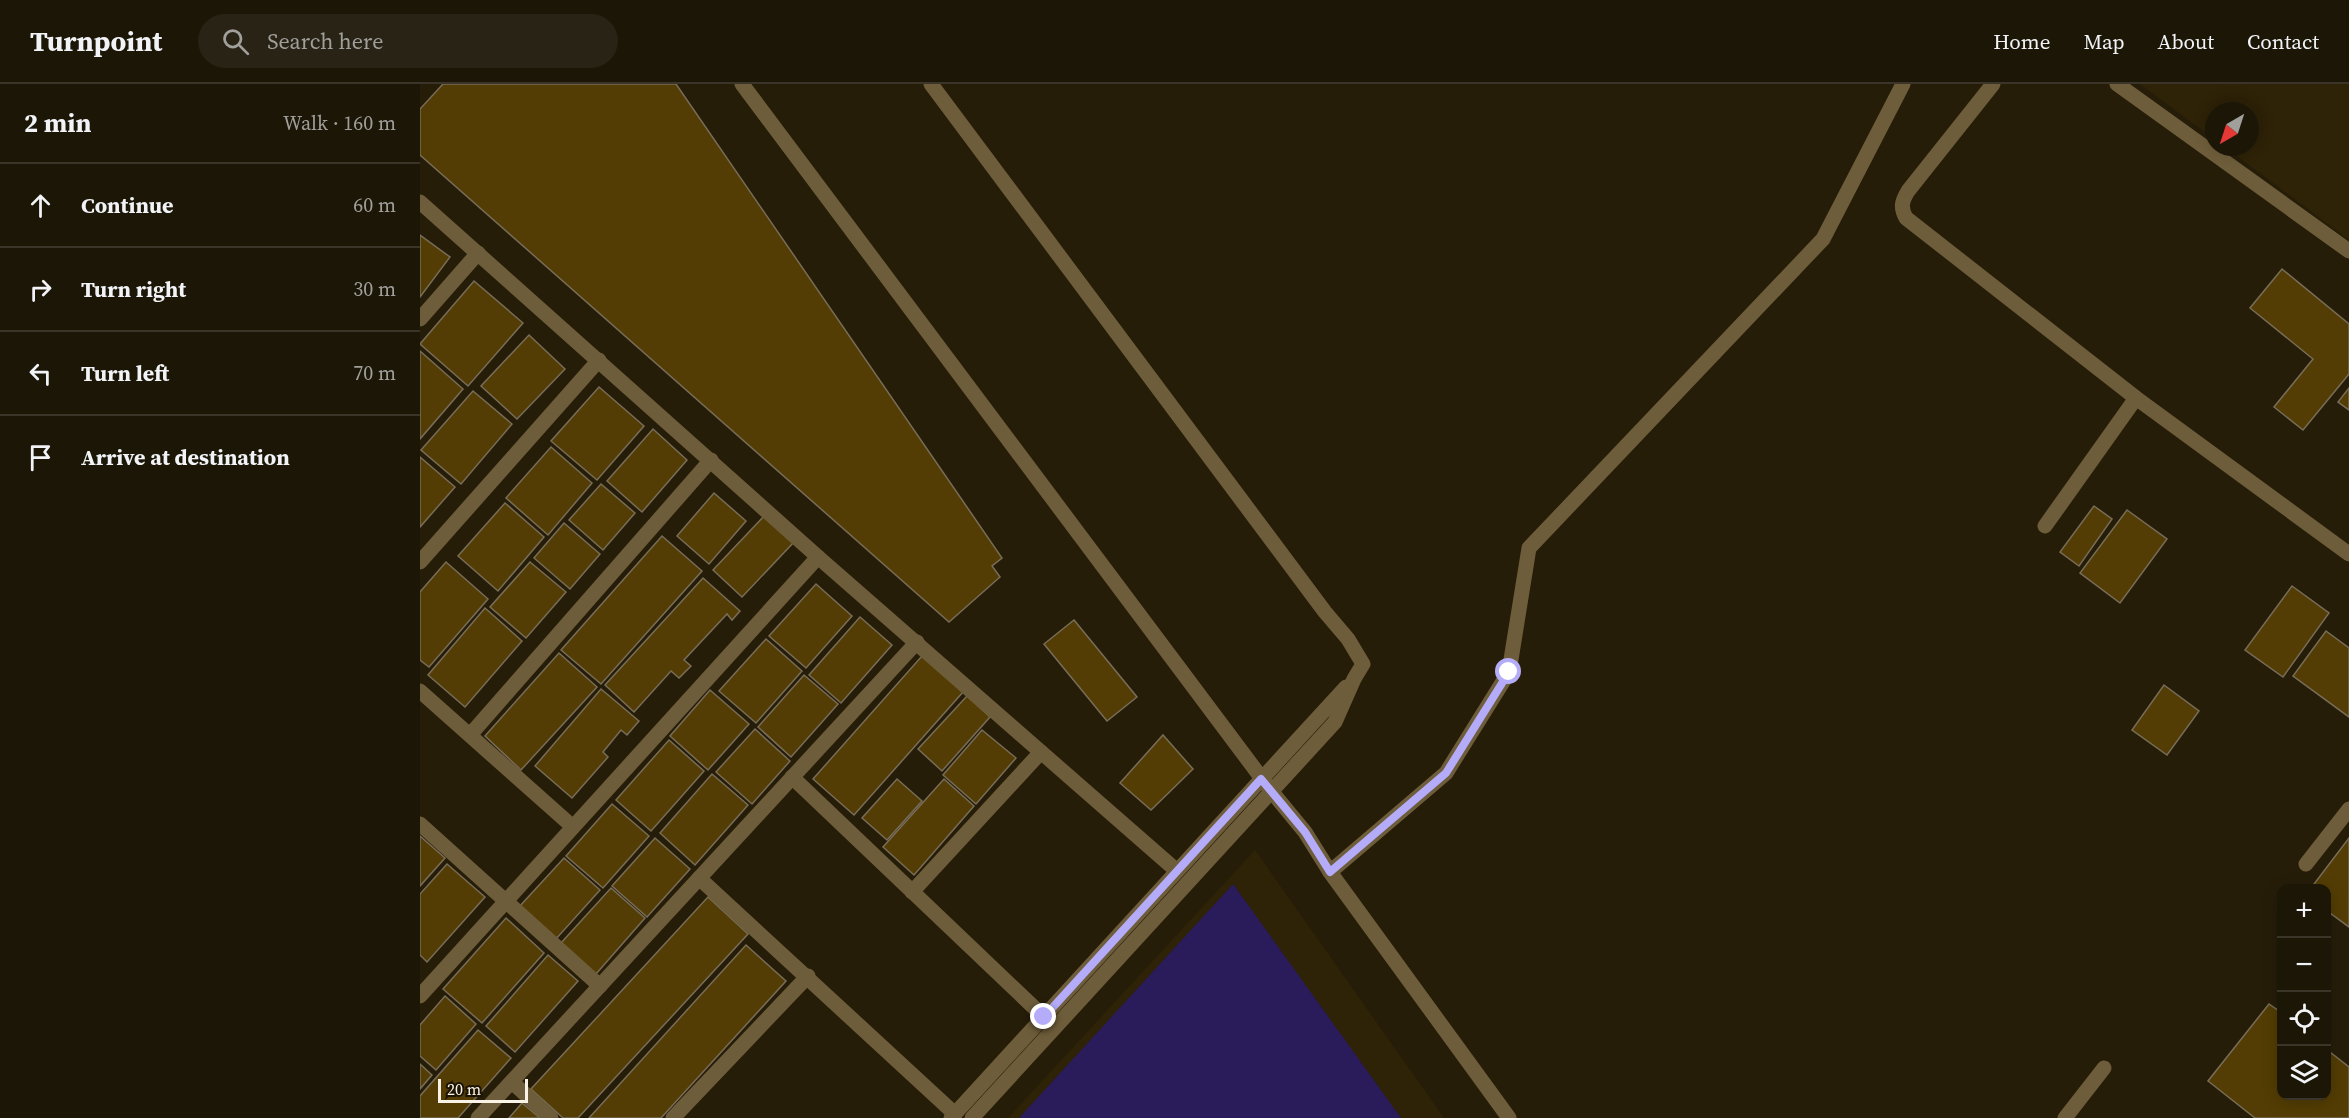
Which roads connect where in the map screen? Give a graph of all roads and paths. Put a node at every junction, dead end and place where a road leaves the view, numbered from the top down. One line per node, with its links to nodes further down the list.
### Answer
1 (742, 84): 23 (street)
2 (931, 84): 18 (street)
3 (1903, 84): 30 (street)
4 (1993, 84): 11 (street)
5 (2117, 84): 7 (street)
6 (420, 202): 8 (street)
7 (2349, 251)
8 (478, 253): 9 (street); 10 (street)
9 (420, 319)
10 (599, 360): 12 (street); 16 (street)
11 (2136, 398): 13 (street); 14 (street)
12 (711, 460): 15 (street); 20 (street)
13 (2045, 526)
14 (2349, 554)
15 (818, 557): 17 (street); 27 (street)
16 (420, 562)
17 (917, 642): 21 (street); 22 (street)
18 (1354, 679): 23 (street); 24 (street)
19 (420, 691): 20 (street)
20 (470, 735): 27 (street)
21 (1041, 752): 29 (street); 32 (street)
22 (792, 777): 31 (street); 32 (street)
23 (1261, 779): 24 (street); 29 (street)
24 (1272, 792): 30 (street); 44 (street)
25 (2349, 810): 28 (street)
26 (420, 824): 33 (street)
27 (573, 827): 33 (street)
28 (2306, 864)
29 (1177, 871): 37 (street)
30 (1330, 872): 45 (street)
31 (699, 878): 34 (street); 35 (street)
32 (912, 892): 37 (street)
33 (506, 901): 35 (street); 36 (street)
34 (808, 976): 40 (street); 43 (street)
35 (600, 986): 39 (street)
36 (420, 996)
37 (1044, 1017): 40 (street)
38 (2104, 1068): 46 (street)
39 (512, 1082): 41 (street); 42 (street)
40 (953, 1116)
41 (478, 1118)
42 (551, 1118)
43 (673, 1118)
44 (972, 1118)
45 (1509, 1118)
46 (2065, 1118)

